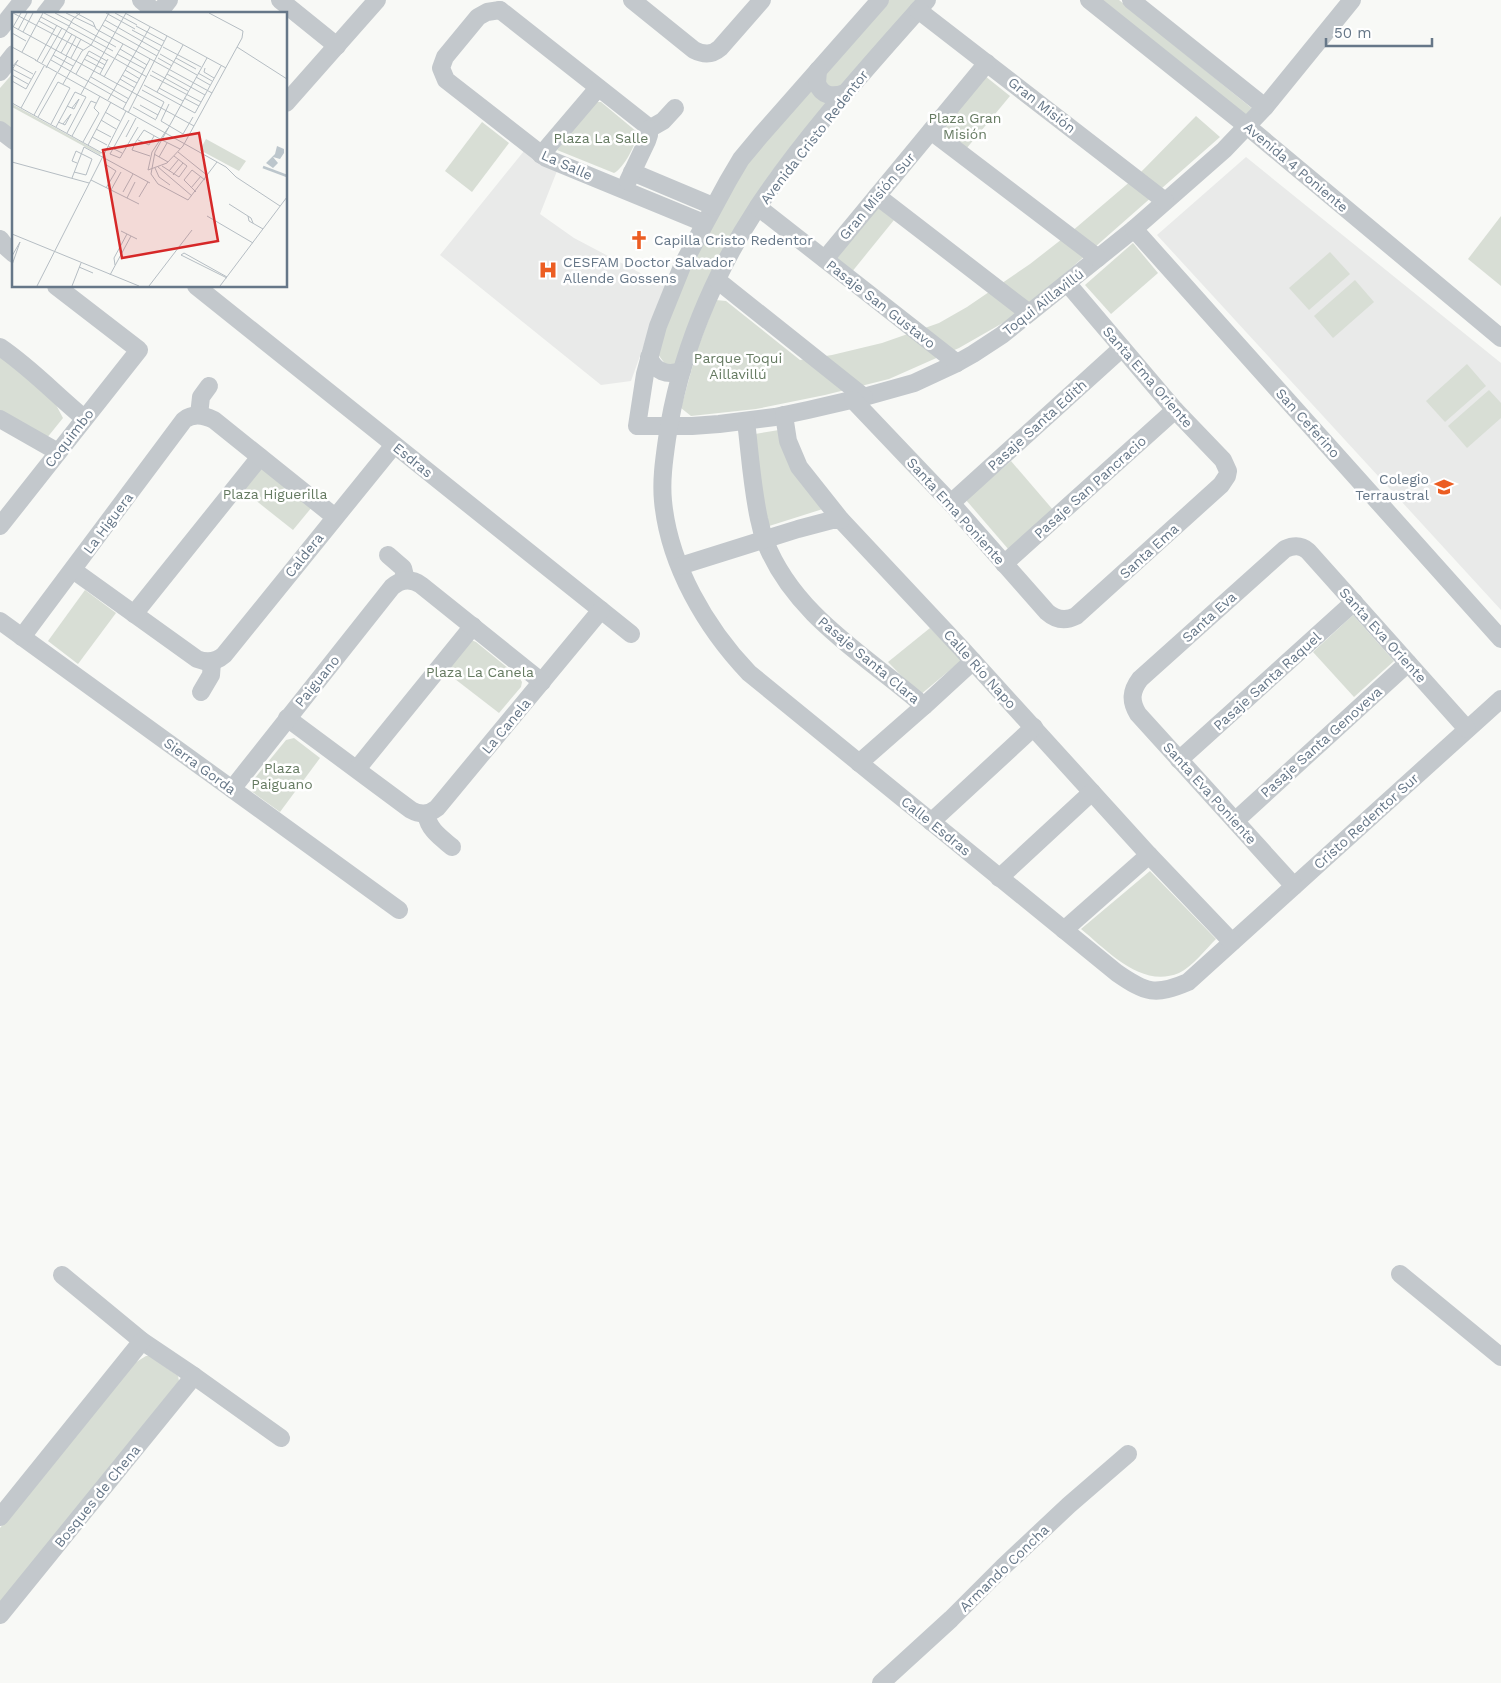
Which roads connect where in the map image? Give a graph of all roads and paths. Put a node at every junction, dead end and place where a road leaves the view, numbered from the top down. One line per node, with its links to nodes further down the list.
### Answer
1 (23, 0): 14 (street)
2 (141, 0): 15 (street)
3 (169, 0): 16 (street)
4 (280, 0): 19 (street)
5 (378, 0): 19 (street)
6 (632, 0): 7 (street)
7 (762, 0)
8 (879, 0): 22 (street)
9 (1089, 0): 29 (street, Avenida 4 Poniente)
10 (1131, 0): 27 (street, Avenida 4 Poniente)
11 (1352, 0): 27 (street, Toqui Aillavillú)
12 (499, 5): 24 (street); 34 (street, La Salle)
13 (922, 5): 21 (street, Gran Misión); 25 (street, Avenida Cristo Redentor)
14 (13, 12)
15 (156, 12)
16 (160, 12)
17 (12, 14): 18 (street)
18 (0, 29)
19 (337, 46): 26 (street)
20 (12, 57): 23 (street)
21 (987, 63): 32 (street, Gran Misión Sur); 38 (street, Gran Misión)
22 (818, 70): 25 (street); 39 (street)
23 (0, 72)
24 (598, 88): 30 (street); 34 (street)
25 (845, 93): 40 (street, Avenida Cristo Redentor)
26 (288, 101)
27 (1265, 107): 29 (street, Toqui Aillavillú)
28 (675, 108): 30 (street)
29 (1248, 127): 38 (street, Toqui Aillavillú); 50 (street, Avenida 4 Poniente)
30 (649, 129): 35 (street)
31 (0, 130): 33 (street)
32 (931, 131): 37 (street, Gran Misión Sur); 43 (street)
33 (12, 139)
34 (541, 155): 36 (street, La Salle)
35 (632, 172): 36 (street); 39 (street)
36 (624, 190): 41 (street, La Salle)
37 (877, 196): 44 (street, Gran Misión Sur); 49 (street)
38 (1165, 201): 42 (street, Toqui Aillavillú)
39 (713, 206): 41 (street)
40 (758, 207): 44 (street, Pasaje San Gustavo); 45 (street, Avenida Cristo Redentor)
41 (704, 223): 53 (street)
42 (1134, 229): 43 (street, Toqui Aillavillú); 88 (street, San Ceferino)
43 (1098, 258): 46 (street, Toqui Aillavillú)
44 (825, 259): 54 (street, Pasaje San Gustavo)
45 (718, 280): 55 (street, Avenida Cristo Redentor); 57 (street, Santa Ema Poniente)
46 (1067, 283): 49 (street, Toqui Aillavillú); 52 (street, Santa Ema Oriente)
47 (59, 288): 61 (street, Coquimbo)
48 (198, 288): 65 (street, Esdras)
49 (1029, 314): 54 (street, Toqui Aillavillú)
50 (1501, 338)
51 (0, 347): 61 (street)
52 (1122, 348): 58 (street, Santa Ema Oriente); 69 (street, Pasaje Santa Edith)
53 (649, 357): 55 (street); 64 (street, Toqui Aillavillú)
54 (957, 363): 57 (street, Toqui Aillavillú)
55 (682, 370): 64 (street, Avenida Cristo Redentor)
56 (209, 386): 59 (street)
57 (858, 398): 60 (street, Toqui Aillavillú); 69 (street, Santa Ema Poniente)
58 (1176, 410): 68 (street, Santa Ema Oriente); 76 (street, Pasaje San Pancracio)
59 (199, 415): 67 (street); 78 (street, La Higuera)
60 (784, 415): 63 (street, Toqui Aillavillú); 71 (street, Calle Río Napo)
61 (84, 418): 66 (street, Coquimbo)
62 (0, 419): 66 (street)
63 (746, 421): 64 (street, Toqui Aillavillú); 73 (street, Pasaje Santa Clara)
64 (669, 426): 77 (street, Avenida Cristo Redentor)
65 (394, 445): 70 (street, Caldera); 81 (street, Esdras)
66 (58, 452): 72 (street, Coquimbo)
67 (260, 456): 70 (street); 82 (street)
68 (1228, 471): 83 (street, Santa Ema)
69 (951, 503): 76 (street, Santa Ema Poniente)
70 (335, 517): 90 (street, Caldera)
71 (841, 520): 73 (street); 89 (street, Calle Río Napo)
72 (0, 526)
73 (764, 540): 77 (street); 96 (street, Pasaje Santa Clara)
74 (1295, 546): 80 (street, Santa Eva Oriente); 94 (street, Santa Eva)
75 (388, 555): 79 (street)
76 (1004, 564): 83 (street, Santa Ema Poniente)
77 (680, 566): 101 (street, Calle Esdras)
78 (73, 570): 82 (street); 87 (street, La Higuera)
79 (406, 580): 85 (street); 97 (street, Paiguano)
80 (1354, 602): 91 (street, Santa Eva Oriente); 100 (street, Pasaje Santa Raquel)
81 (601, 610): 86 (street, Esdras); 92 (street, La Canela)
82 (134, 614): 90 (street)
83 (1060, 619)
84 (0, 621): 87 (street, Sierra Gorda)
85 (473, 626): 92 (street); 102 (street)
86 (631, 634)
87 (22, 637): 103 (street, Sierra Gorda)
88 (1501, 639)
89 (973, 660): 96 (street); 98 (street, Calle Río Napo)
90 (212, 662): 93 (street)
91 (1408, 663): 99 (street, Santa Eva Oriente); 106 (street, Pasaje Santa Genoveva)
92 (542, 682): 105 (street, La Canela)
93 (201, 692)
94 (1132, 697): 100 (street, Santa Eva Poniente)
95 (1501, 699): 99 (street, Cristo Redentor Sur)
96 (924, 706): 101 (street)
97 (287, 718): 102 (street); 103 (street, Paiguano)
98 (1034, 728): 104 (street, Calle Río Napo); 107 (street)
99 (1468, 730): 111 (street, Cristo Redentor Sur)
100 (1179, 760): 106 (street, Santa Eva Poniente)
101 (859, 763): 107 (street, Calle Esdras)
102 (356, 768): 105 (street)
103 (232, 789): 112 (street, Sierra Gorda)
104 (1092, 792): 109 (street, Calle Río Napo); 110 (street)
105 (426, 814): 108 (street)
106 (1234, 821): 111 (street, Santa Eva Poniente)
107 (931, 822): 110 (street, Calle Esdras)
108 (452, 847)
109 (1149, 855): 113 (street); 114 (street, Calle Río Napo)
110 (999, 878): 113 (street, Calle Esdras)
111 (1294, 886): 114 (street, Cristo Redentor Sur)
112 (399, 910)
113 (1064, 930): 114 (street, Calle Esdras)
114 (1232, 942)
115 (1400, 1274): 118 (street)
116 (62, 1275): 117 (street)
117 (142, 1341): 119 (street); 122 (street)
118 (1501, 1357)
119 (194, 1376): 120 (street); 123 (street, Bosques de Chena)
120 (281, 1438)
121 (1128, 1454): 124 (street, Armando Concha)
122 (0, 1517)
123 (0, 1616)
124 (882, 1683)

